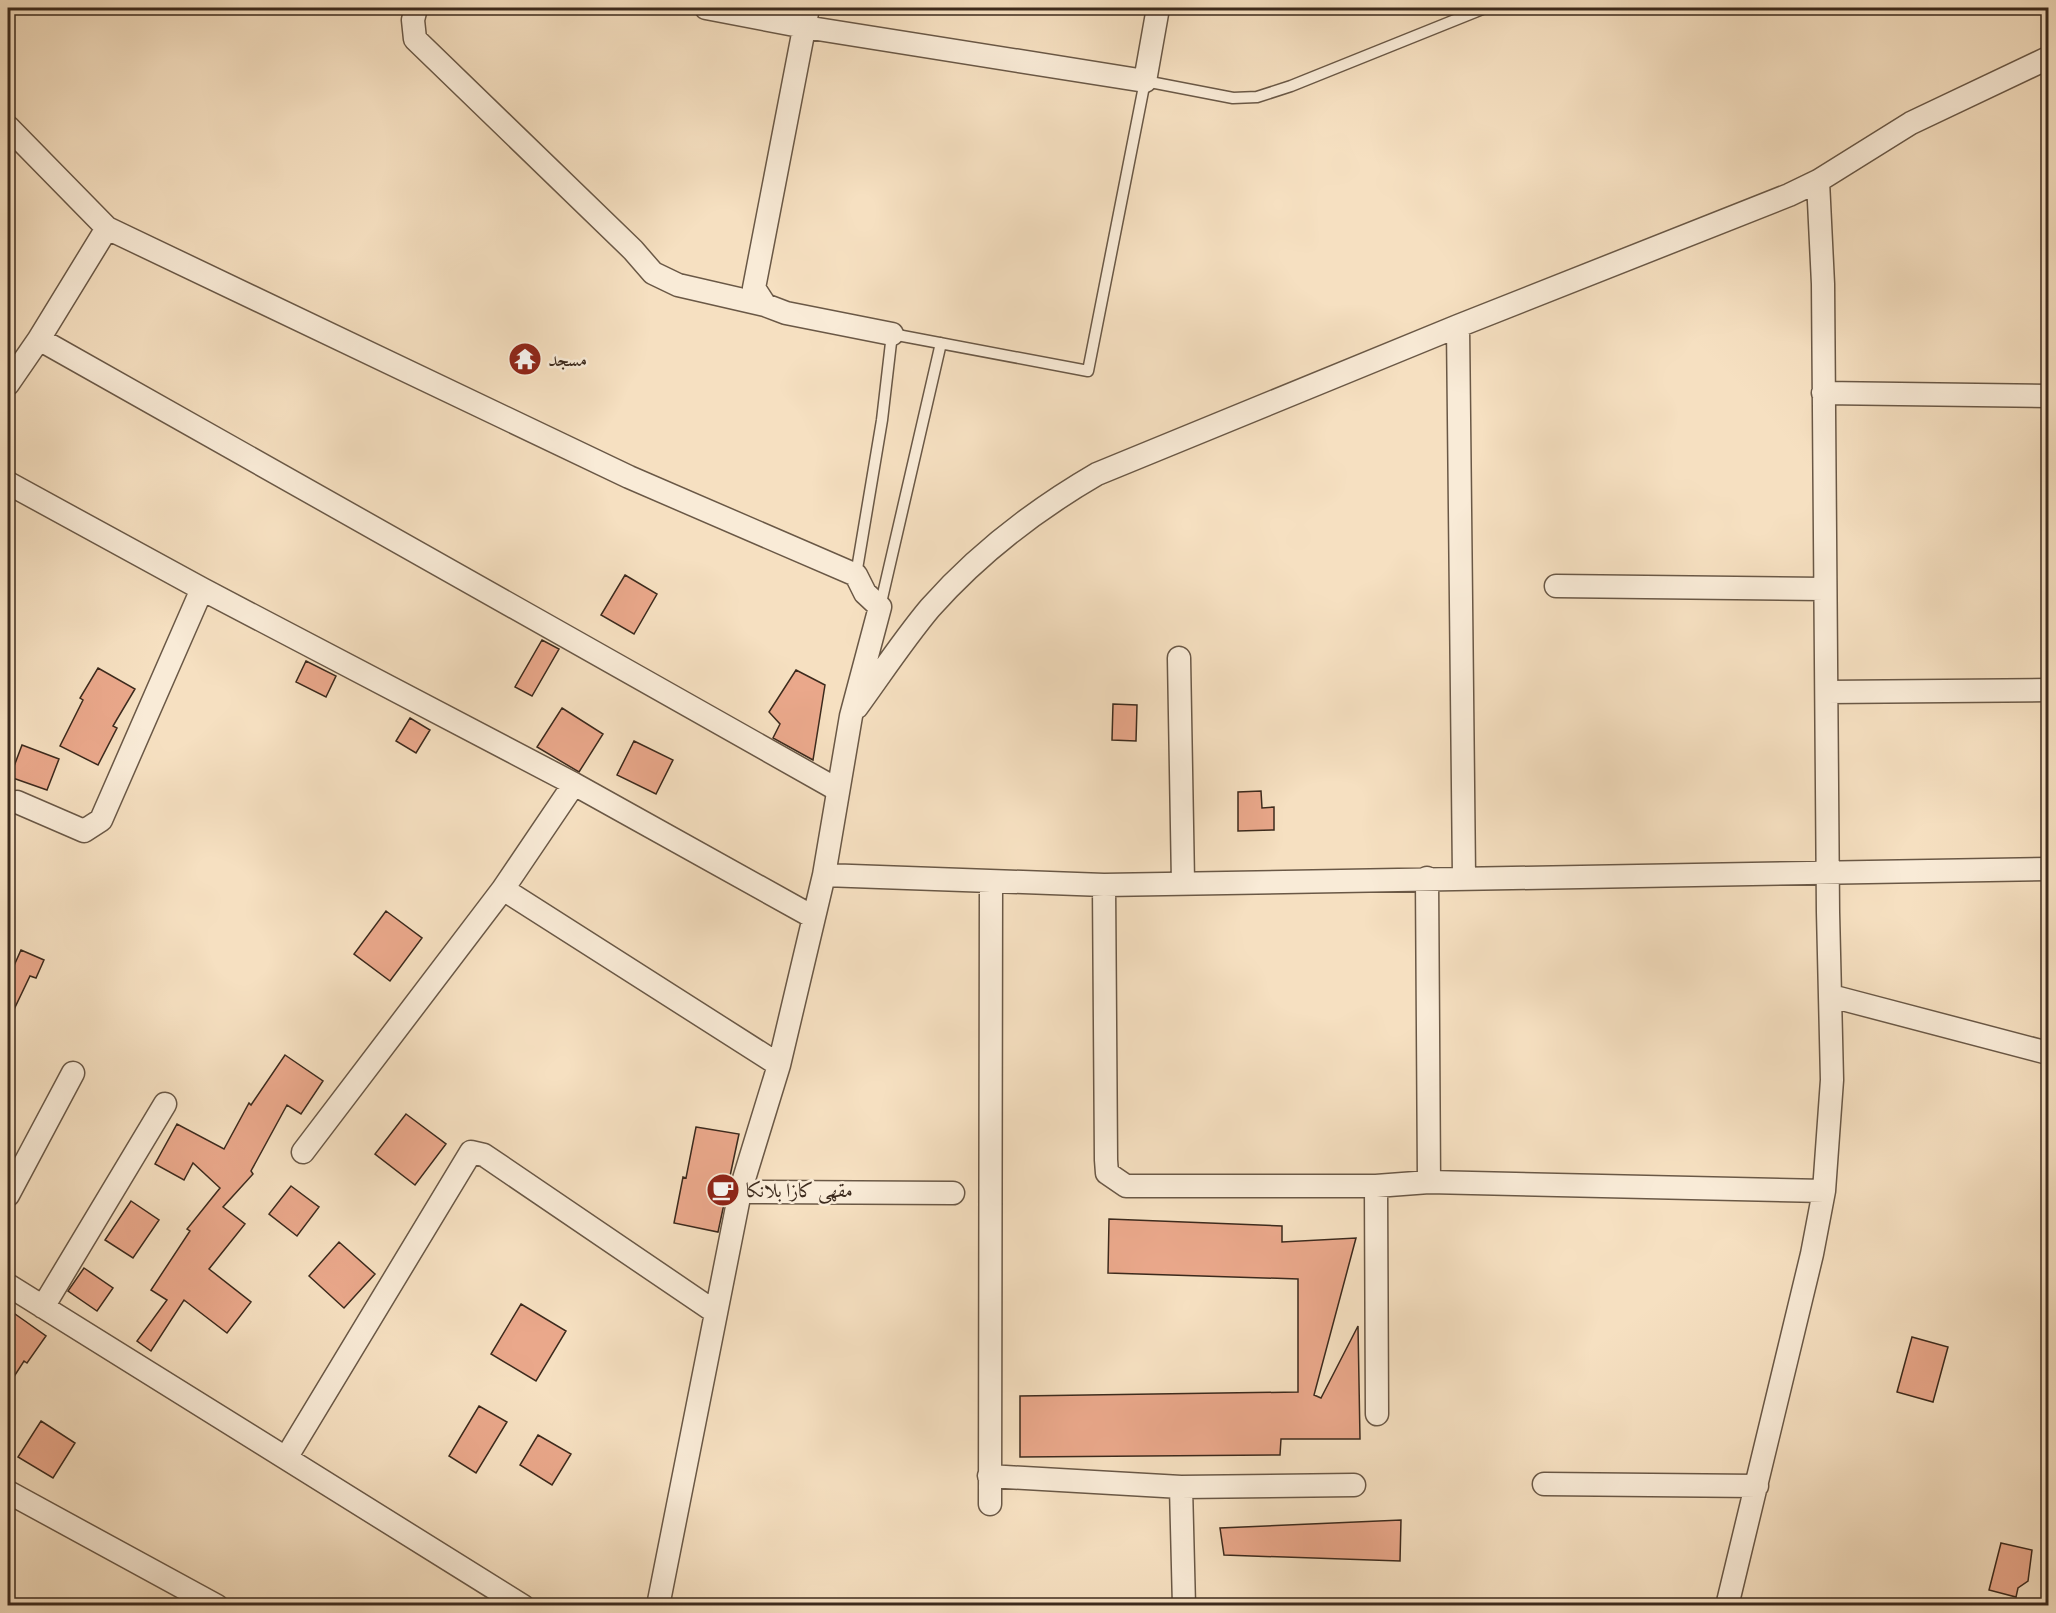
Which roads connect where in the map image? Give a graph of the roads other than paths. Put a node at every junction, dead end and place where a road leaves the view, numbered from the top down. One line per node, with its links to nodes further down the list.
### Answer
1 (416, 8): 11 (street)
2 (706, 8): 5 (street)
3 (1158, 8): 7 (street)
4 (1485, 8): 7 (lane)
5 (806, 17): 7 (street); 11 (street)
6 (2049, 58): 9 (street)
7 (1145, 81): 15 (lane)
8 (8, 127): 10 (street)
9 (1818, 180): 12 (street); 17 (street)
10 (106, 228): 14 (street); 20 (street)
11 (765, 305): 13 (street)
12 (1458, 326): 28 (street); 35 (street)
13 (892, 334): 15 (lane); 20 (lane)
14 (39, 339): 16 (street); 30 (street)
15 (941, 343): 24 (lane)
16 (8, 384)
17 (1823, 393): 18 (street); 23 (street)
18 (2049, 396)
19 (8, 483): 22 (street)
20 (856, 574): 24 (street)
21 (1556, 586): 23 (street)
22 (202, 589): 29 (street); 31 (street)
23 (1824, 589): 27 (street)
24 (880, 607): 28 (street)
25 (1179, 658): 38 (street)
26 (2049, 690): 27 (street)
27 (1827, 692): 33 (street)
28 (851, 716): 30 (street)
29 (574, 784): 40 (street); 41 (street)
30 (838, 790): 34 (street)
31 (16, 802)
32 (2049, 869): 33 (street)
33 (1827, 874): 35 (street); 42 (street)
34 (824, 875): 37 (street); 41 (street)
35 (1464, 877): 36 (street)
36 (1427, 878): 38 (street); 48 (street)
37 (991, 882): 39 (street); 59 (street)
38 (1183, 882): 39 (street)
39 (1104, 885): 49 (street)
40 (503, 889): 44 (street); 47 (street)
41 (813, 917): 44 (street)
42 (1831, 996): 43 (street); 50 (street)
43 (2049, 1053)
44 (779, 1065): 51 (street)
45 (73, 1073): 53 (street)
46 (165, 1104): 55 (street)
47 (303, 1152)
48 (1429, 1182): 49 (street); 50 (street)
49 (1376, 1186): 57 (street)
50 (1824, 1191): 62 (street)
51 (740, 1192): 52 (street); 56 (street)
52 (953, 1193)
53 (8, 1196)
54 (8, 1285): 55 (street)
55 (43, 1307): 58 (street)
56 (715, 1312): 58 (street); 68 (street)
57 (1377, 1414)
58 (286, 1458): 67 (street)
59 (989, 1476): 63 (street); 65 (street)
60 (1544, 1484): 62 (street)
61 (1354, 1485): 63 (street)
62 (1757, 1485): 70 (street)
63 (1181, 1487): 69 (street)
64 (8, 1491): 66 (street)
65 (990, 1504)
66 (217, 1605)
67 (523, 1605)
68 (658, 1605)
69 (1184, 1605)
70 (1727, 1605)

